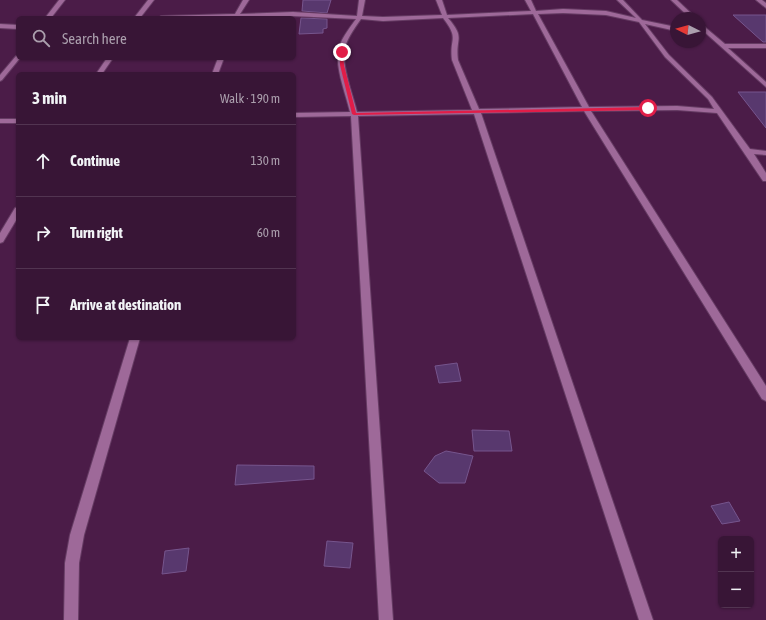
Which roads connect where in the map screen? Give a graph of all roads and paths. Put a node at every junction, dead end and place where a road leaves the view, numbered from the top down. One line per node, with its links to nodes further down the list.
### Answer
1 (62, 0): 13 (street)
2 (151, 0): 14 (street)
3 (246, 0): 15 (street)
4 (362, 0): 18 (street)
5 (439, 0): 17 (street)
6 (528, 0): 11 (street)
7 (620, 0): 19 (street)
8 (674, 0): 12 (street)
9 (759, 0): 10 (street)
10 (766, 6)
11 (535, 12): 17 (street); 19 (street); 35 (street)
12 (687, 12)
13 (50, 16)
14 (139, 16)
15 (236, 16)
16 (254, 16): 18 (street)
17 (445, 17): 18 (street); 37 (street)
18 (359, 18): 38 (street)
19 (639, 20): 22 (street); 36 (street)
20 (0, 26): 21 (street)
21 (16, 27)
22 (670, 28)
23 (706, 31): 25 (street)
24 (706, 37): 25 (street)
25 (715, 39): 26 (street)
26 (724, 46): 27 (street); 34 (street)
27 (766, 46)
28 (16, 59): 33 (street)
29 (109, 60): 31 (street)
30 (219, 60): 32 (street)
31 (100, 72)
32 (216, 72)
33 (0, 79)
34 (766, 85)
35 (587, 110): 36 (street); 37 (street); 48 (street)
36 (718, 111): 42 (street)
37 (476, 112): 38 (street); 51 (street)
38 (354, 114): 39 (street); 50 (street)
39 (296, 115)
40 (16, 121): 41 (street)
41 (0, 122)
42 (748, 151): 43 (street); 44 (street)
43 (766, 153)
44 (766, 179)
45 (16, 213): 46 (street)
46 (0, 240)
47 (134, 340): 49 (street)
48 (766, 396)
49 (71, 620)
50 (386, 620)
51 (646, 620)

